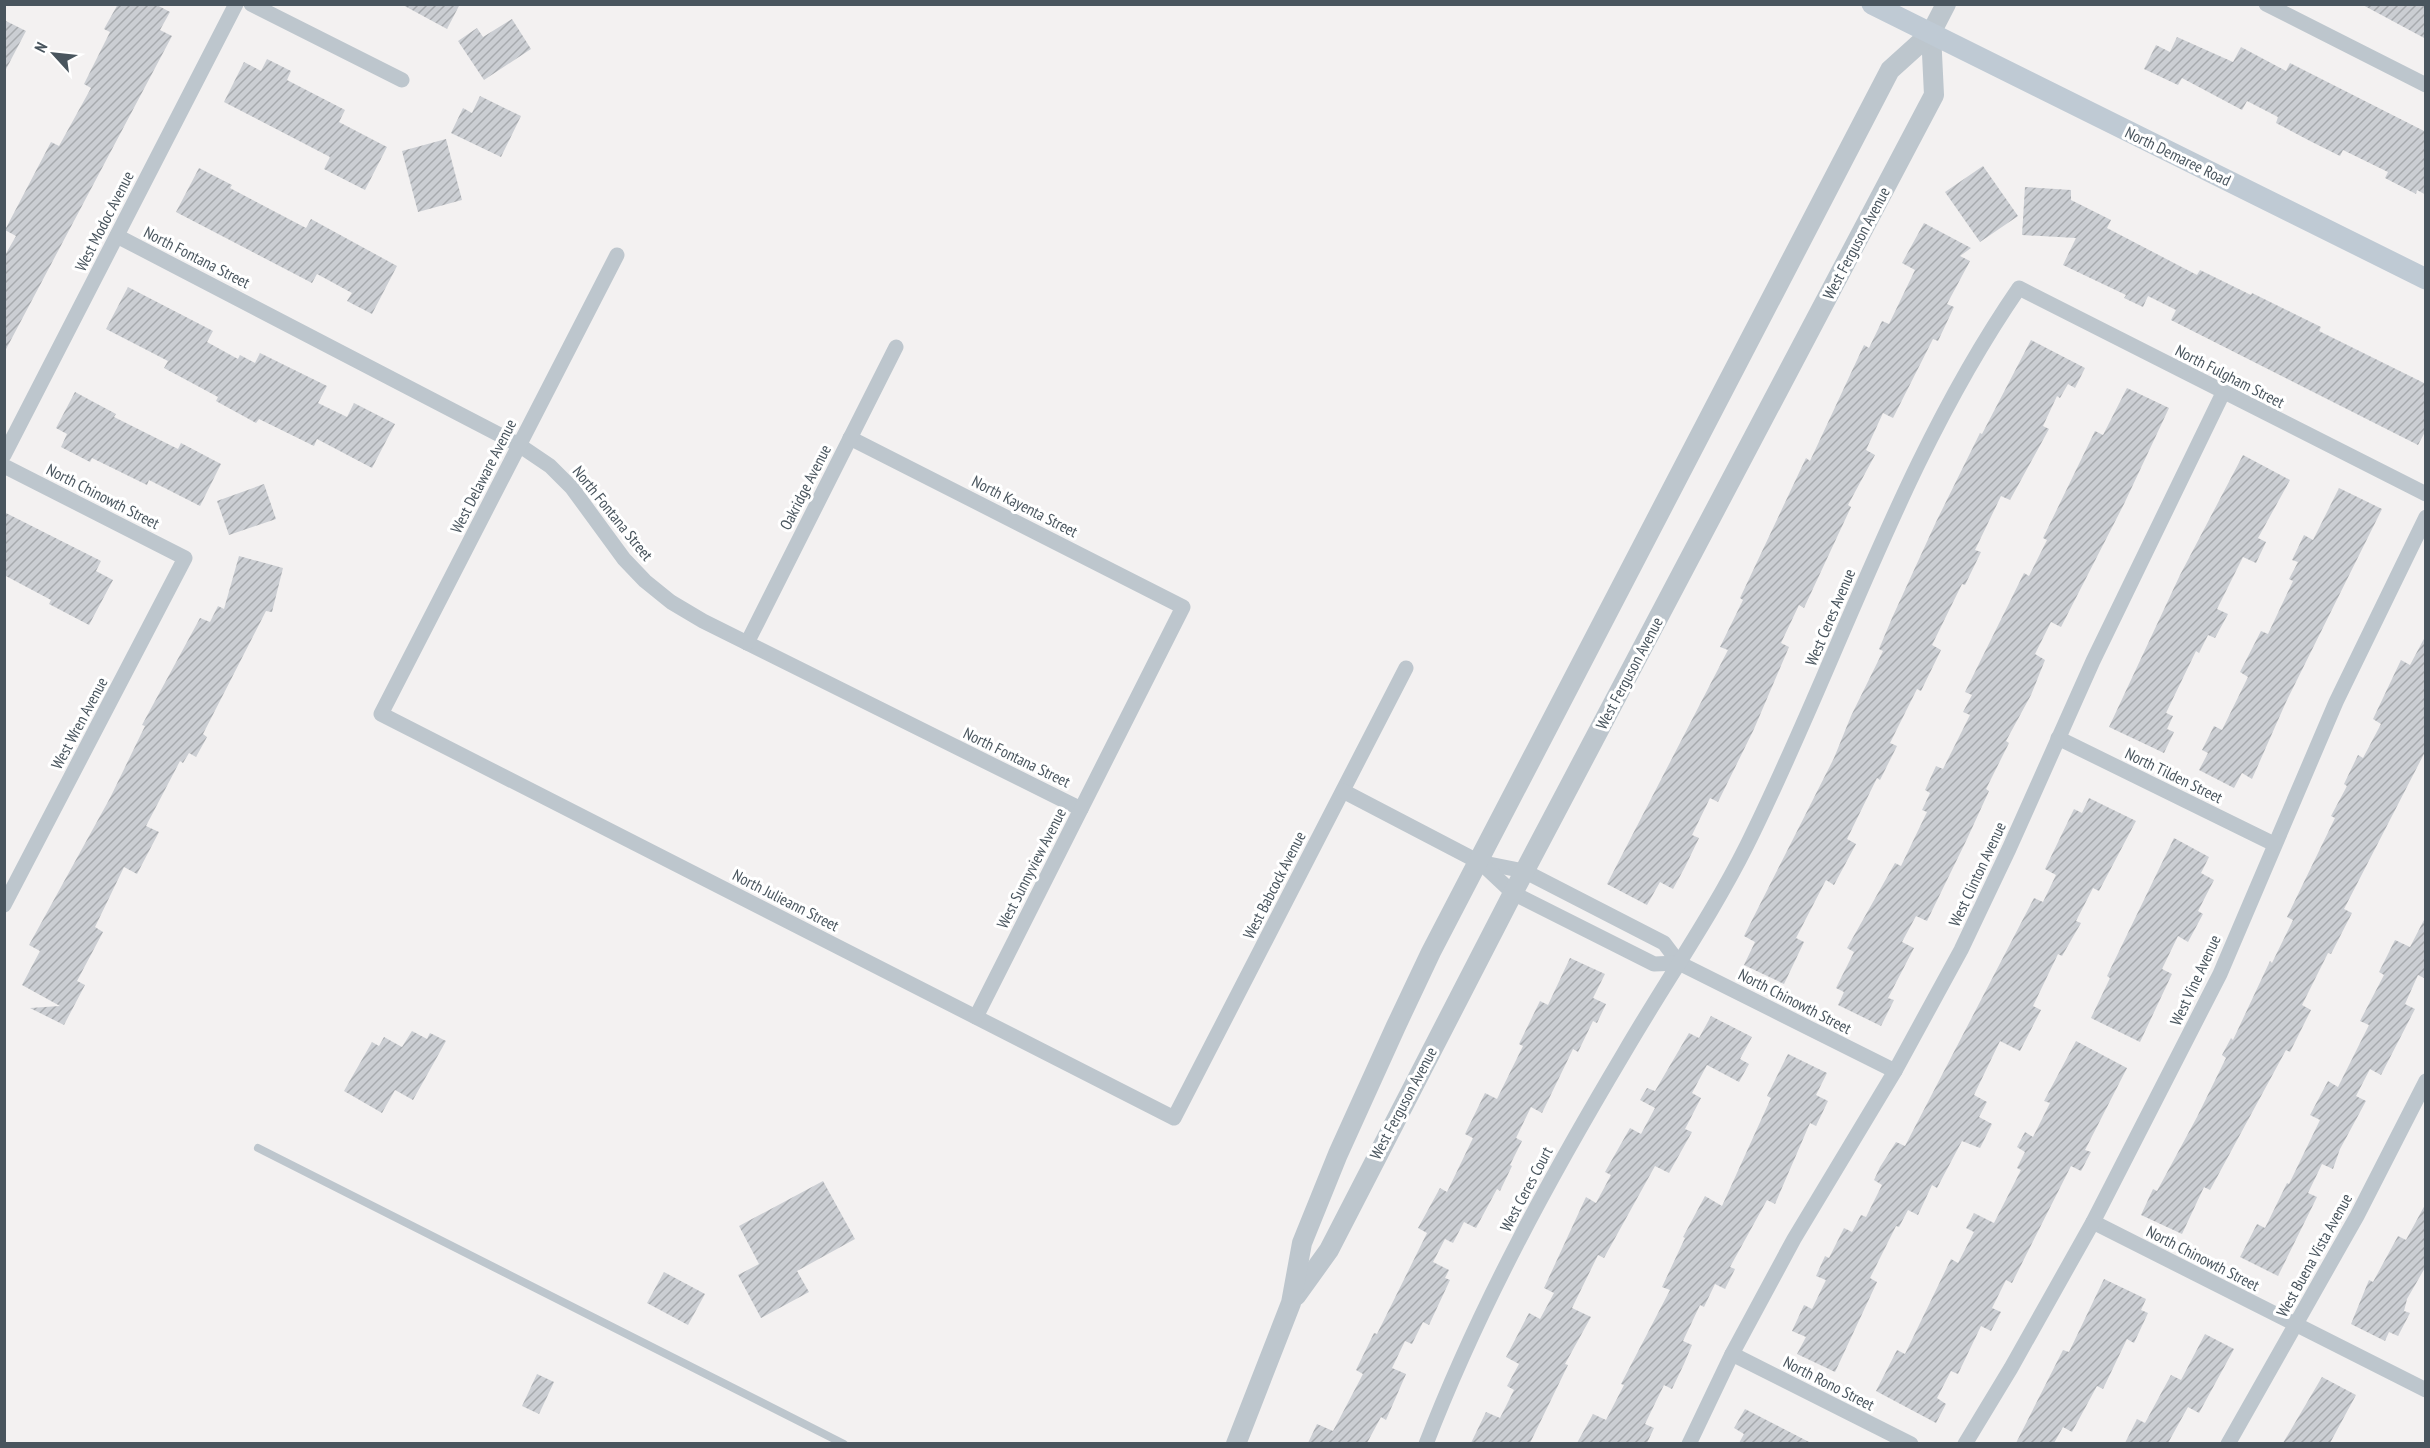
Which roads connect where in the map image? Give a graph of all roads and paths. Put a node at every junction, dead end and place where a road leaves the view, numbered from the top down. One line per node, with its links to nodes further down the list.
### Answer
1 (236, 4): 9 (street, West Modoc Avenue)
2 (251, 4): 7 (street)
3 (1872, 4): 6 (main road, North Demaree Road)
4 (1946, 4): 6 (street, West Ferguson Avenue)
5 (2266, 4): 8 (street)
6 (1931, 33): 11 (main road, North Demaree Road); 30 (street, West Ferguson Avenue); 31 (street, West Ferguson Avenue)
7 (402, 80)
8 (2426, 85)
9 (117, 236): 16 (street, North Fontana Street); 17 (street, West Modoc Avenue)
10 (617, 255): 16 (street, West Delaware Avenue)
11 (2426, 279)
12 (2019, 288): 14 (street, North Fulgham Street); 34 (street, West Ceres Avenue)
13 (896, 347): 15 (street, Oakridge Avenue)
14 (2223, 393): 19 (street, North Fulgham Street); 26 (street, West Clinton Avenue)
15 (850, 438): 22 (street, North Kayenta Street); 23 (street, Oakridge Avenue)
16 (519, 445): 23 (street, North Fontana Street); 25 (street, West Delaware Avenue)
17 (4, 455)
18 (4, 466): 21 (street, North Chinowth Street)
19 (2426, 494)
20 (2426, 517): 29 (street, West Vine Avenue)
21 (185, 558): 33 (street, West Wren Avenue)
22 (1183, 607): 28 (street, West Sunnyview Avenue)
23 (747, 643): 28 (street, North Fontana Street)
24 (1406, 668): 27 (street, West Babcock Avenue)
25 (381, 714): 35 (street, North Julieann Street)
26 (2058, 738): 29 (street, North Tilden Street); 36 (street, West Clinton Avenue)
27 (1343, 791): 30 (street, North Chinowth Street); 38 (street, West Babcock Avenue)
28 (1081, 809): 35 (street, West Sunnyview Avenue)
29 (2274, 844): 40 (street, West Vine Avenue)
30 (1479, 862): 31 (street, North Chinowth Street); 32 (street, North Chinowth Street); 41 (street, West Ferguson Avenue)
31 (1524, 871): 32 (street, West Ferguson Avenue); 34 (street, North Chinowth Street)
32 (1512, 893): 34 (street, North Chinowth Street); 41 (street, West Ferguson Avenue)
33 (4, 905)
34 (1679, 963): 36 (street, North Chinowth Street); 47 (street, West Ceres Court)
35 (976, 1017): 38 (street, North Julieann Street)
36 (1895, 1071): 43 (street, West Clinton Avenue)
37 (2426, 1081): 42 (street, West Buena Vista Avenue)
38 (1174, 1118)
39 (258, 1148): 45 (lane)
40 (2093, 1222): 42 (street, North Chinowth Street); 50 (street, West Vine Avenue)
41 (1292, 1303): 46 (street, West Ferguson Avenue)
42 (2296, 1326): 44 (street, North Chinowth Street); 51 (street, West Buena Vista Avenue)
43 (1732, 1354): 48 (street, West Clinton Avenue); 49 (street, North Rono Street)
44 (2426, 1390)
45 (844, 1443)
46 (1236, 1443)
47 (1426, 1443)
48 (1689, 1443)
49 (1911, 1443)
50 (1965, 1443)
51 (2228, 1443)

